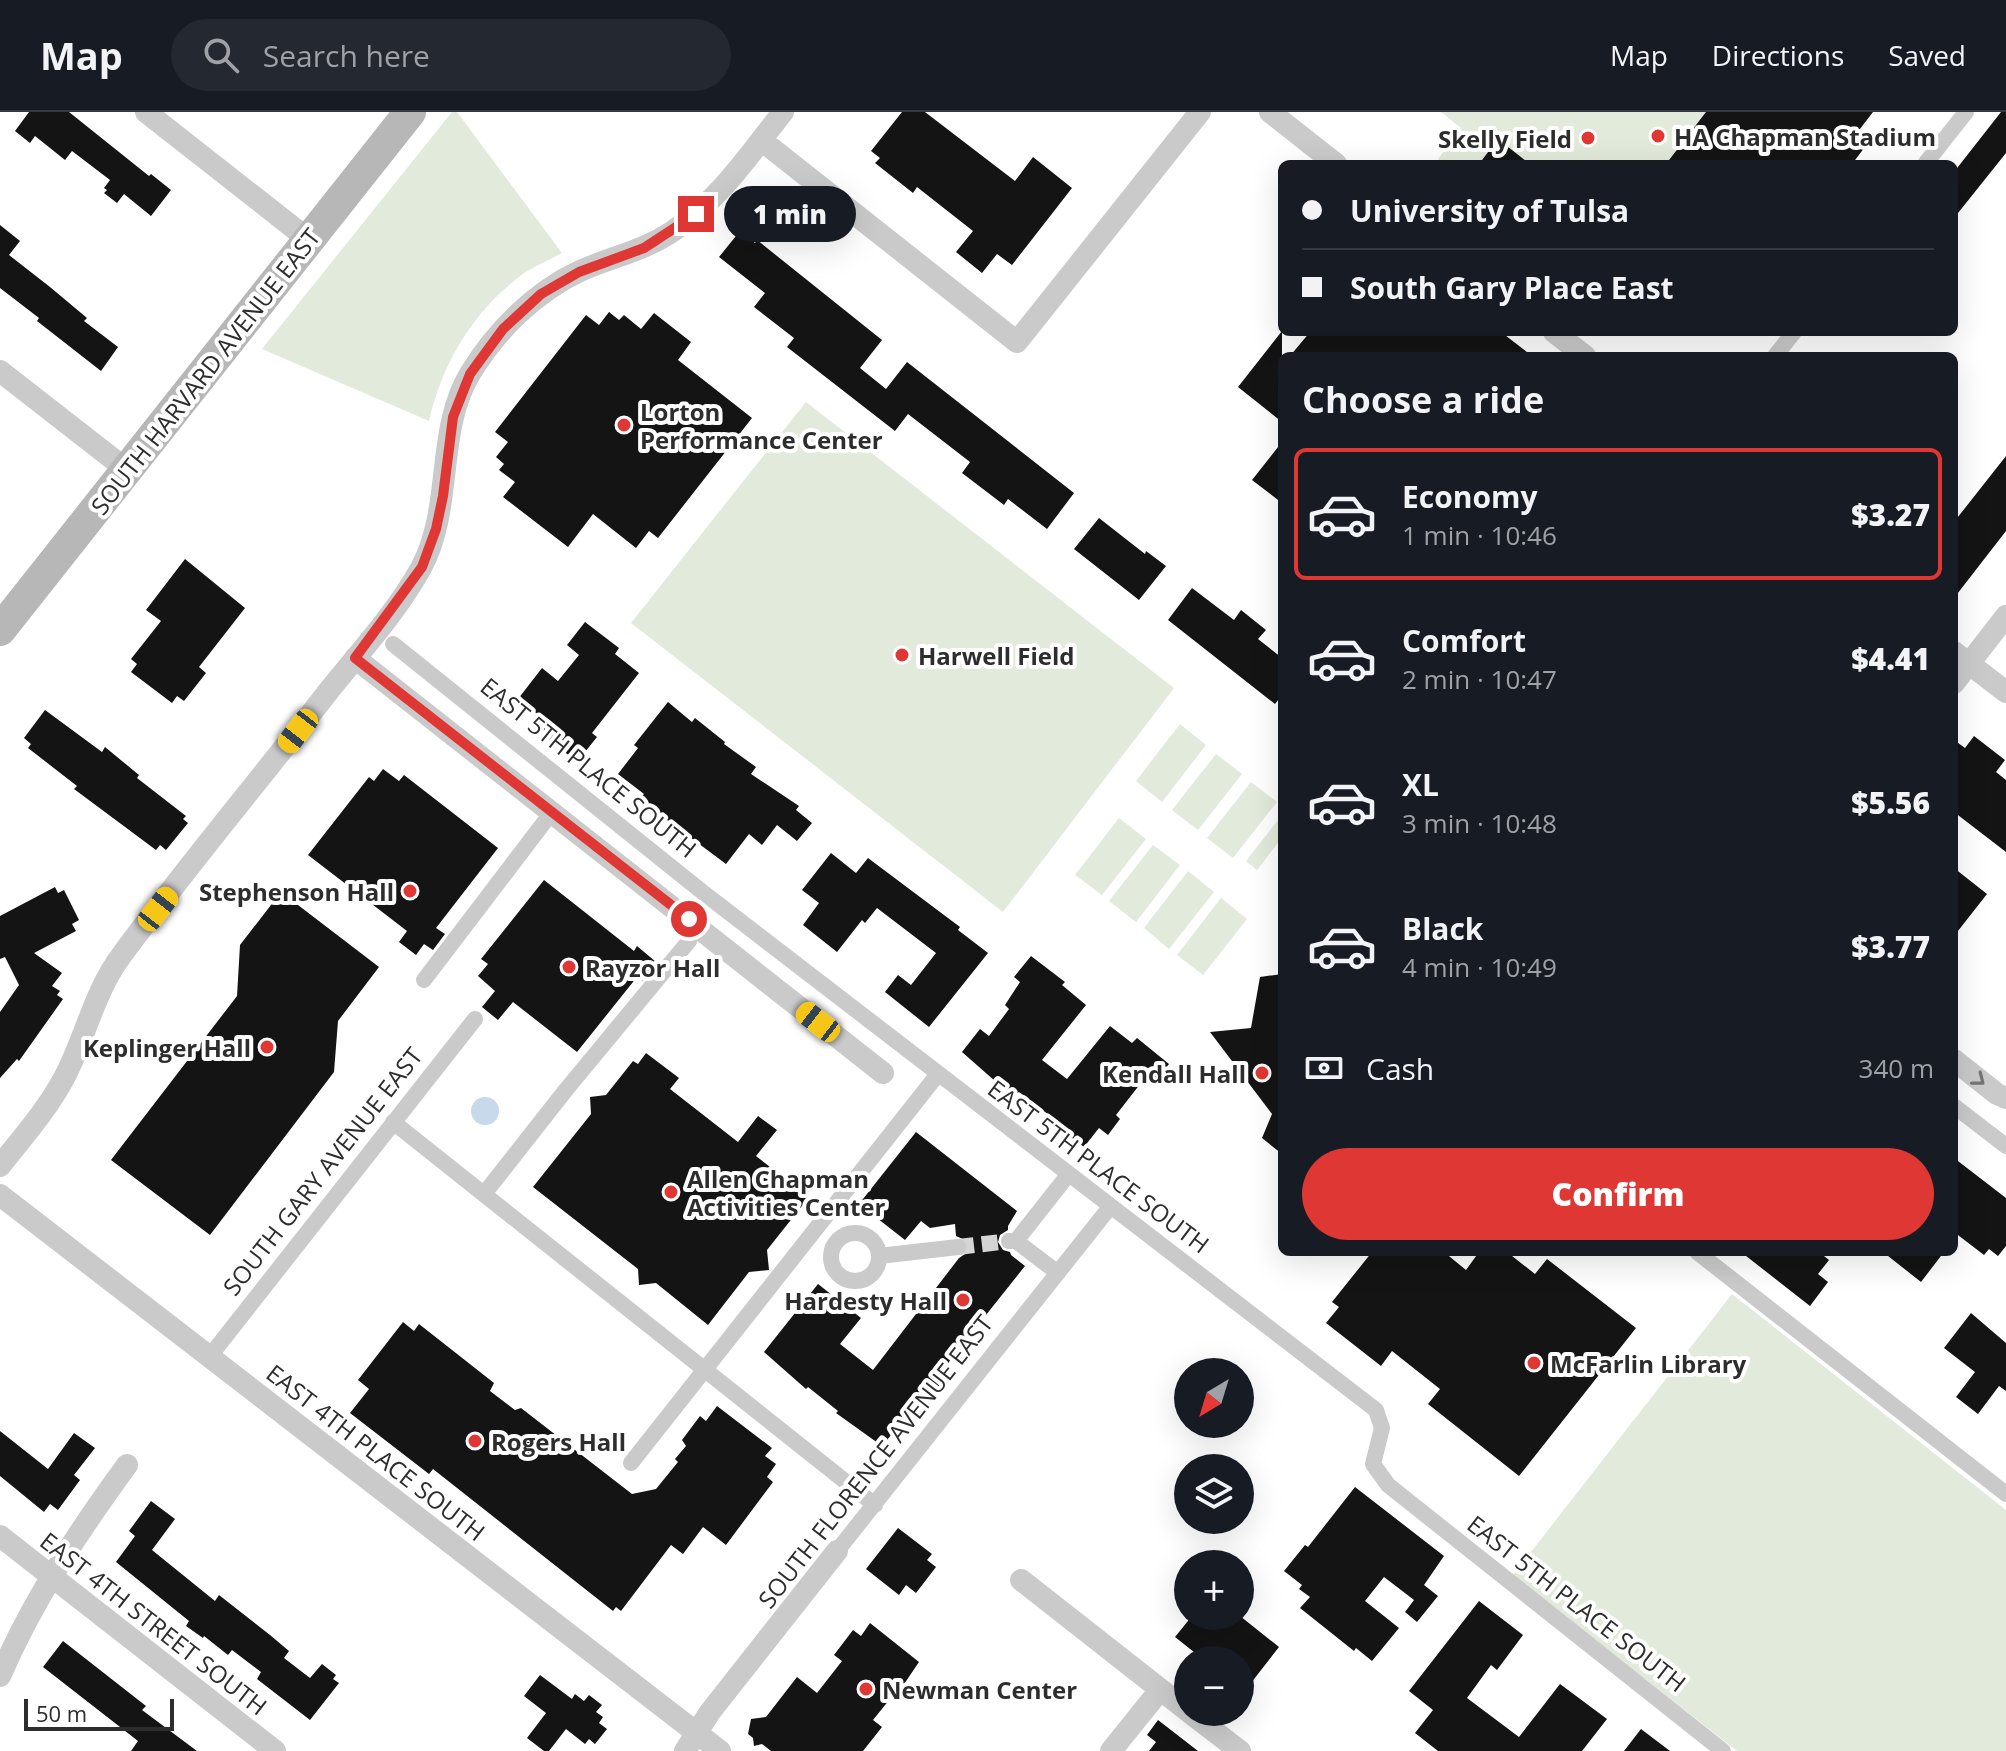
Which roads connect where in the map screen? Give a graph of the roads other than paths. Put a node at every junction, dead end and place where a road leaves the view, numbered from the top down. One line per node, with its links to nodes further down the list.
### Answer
1 (146, 112): 10 (street)
2 (410, 112): 10 (main road, SOUTH HARVARD AVENUE EAST)
3 (783, 112): 7 (street)
4 (1200, 112): 7 (street)
5 (1270, 112): 8 (street)
6 (1966, 112): 9 (street)
7 (761, 140): 20 (street)
8 (1331, 160)
9 (1928, 160)
10 (309, 240): 16 (main road, SOUTH HARVARD AVENUE EAST)
11 (1559, 336): 13 (street)
12 (1791, 336): 14 (street)
13 (1580, 352)
14 (1778, 352)
15 (0, 371): 16 (street)
16 (127, 470): 18 (main road, SOUTH HARVARD AVENUE EAST)
17 (2006, 616): 21 (street)
18 (0, 630)
19 (393, 644): 29 (street, EAST 5TH PLACE SOUTH)
20 (355, 658): 23 (street); 34 (street)
21 (1962, 658): 22 (street)
22 (2006, 692)
23 (552, 812): 25 (street); 28 (street)
24 (689, 941): 36 (street)
25 (424, 980)
26 (475, 1019): 32 (street, SOUTH GARY AVENUE EAST)
27 (1958, 1063): 30 (street, one-way to 30)
28 (883, 1073)
29 (938, 1074): 35 (street, EAST 5TH PLACE SOUTH); 39 (street)
30 (2006, 1098)
31 (1958, 1109): 33 (street)
32 (393, 1122): 36 (street); 45 (street, SOUTH GARY AVENUE EAST)
33 (2006, 1146)
34 (0, 1166)
35 (1068, 1175): 38 (street, EAST 5TH PLACE SOUTH); 44 (street)
36 (484, 1194): 46 (street)
37 (0, 1195): 45 (street, EAST 4TH PLACE SOUTH)
38 (1110, 1207): 44 (street, SOUTH FLORENCE AVENUE EAST); 64 (street, EAST 5TH PLACE SOUTH)
39 (815, 1228): 40 (street); 46 (street)
40 (835, 1243): 42 (street); 42 (street)
41 (958, 1247): 42 (street)
42 (879, 1256)
43 (1702, 1256): 49 (street)
44 (1058, 1273): 50 (street, SOUTH FLORENCE AVENUE EAST)
45 (210, 1356): 59 (street, EAST 4TH PLACE SOUTH)
46 (703, 1370): 47 (street); 50 (street)
47 (631, 1463)
48 (127, 1465): 53 (street)
49 (2006, 1494)
50 (875, 1505): 52 (street, SOUTH FLORENCE AVENUE EAST)
51 (0, 1536): 53 (street, EAST 4TH STREET SOUTH)
52 (837, 1551): 59 (street, SOUTH FLORENCE AVENUE EAST)
53 (50, 1576): 55 (street); 60 (street, EAST 4TH STREET SOUTH)
54 (1021, 1580): 56 (street)
55 (0, 1676)
56 (1160, 1690): 57 (street); 62 (street)
57 (1174, 1701)
58 (1207, 1726): 63 (street)
59 (691, 1742): 61 (street, EAST 4TH PLACE SOUTH)
60 (275, 1751)
61 (720, 1751)
62 (1111, 1751)
63 (1240, 1751)
64 (1723, 1751)

